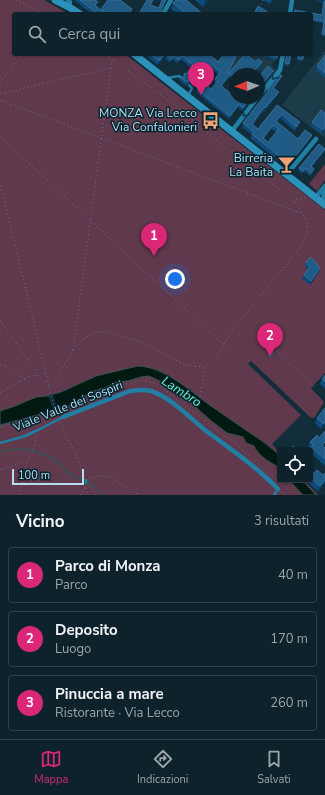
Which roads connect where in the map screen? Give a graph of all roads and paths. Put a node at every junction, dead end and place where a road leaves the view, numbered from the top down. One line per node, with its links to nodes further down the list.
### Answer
1 (16, 0): 7 (path)
2 (55, 0): 6 (main road)
3 (171, 0): 9 (street)
4 (263, 0): 10 (path)
5 (292, 0): 11 (street)
6 (69, 4): 8 (main road)
7 (40, 12)
8 (78, 12)
9 (164, 12)
10 (257, 12)
11 (290, 12)
12 (20, 56): 20 (path)
13 (107, 56): 16 (path)
14 (139, 56): 18 (main road)
15 (283, 56): 22 (street, one-way to 22)
16 (112, 60): 17 (path); 36 (path)
17 (111, 68): 23 (path); 29 (path)
18 (165, 78): 19 (lane); 24 (main road)
19 (181, 78)
20 (0, 83)
21 (189, 86): 24 (lane)
22 (265, 88)
23 (0, 94)
24 (188, 97): 27 (main road)
25 (0, 100): 29 (path)
26 (253, 104): 27 (street, one-way to 27)
27 (232, 131): 31 (main road)
28 (0, 136): 38 (path)
29 (102, 138): 37 (path); 38 (path)
30 (316, 139): 31 (street)
31 (287, 174): 35 (main road)
32 (0, 182): 49 (path)
33 (325, 186): 35 (street)
34 (325, 190): 35 (street)
35 (318, 199): 36 (path)
36 (294, 202): 37 (path)
37 (303, 214): 40 (path)
38 (91, 220): 40 (path); 43 (path)
39 (0, 320): 46 (path)
40 (224, 345): 41 (path); 45 (path)
41 (229, 350)
42 (276, 350): 48 (path)
43 (73, 351): 45 (path); 49 (path)
44 (0, 365): 47 (path)
45 (205, 365): 51 (path)
46 (39, 375): 47 (path); 49 (path)
47 (25, 379): 50 (path)
48 (317, 384)
49 (49, 388): 53 (path)
50 (0, 393)
51 (200, 396)
52 (66, 409): 53 (path); 54 (path); 68 (path)
53 (56, 414): 54 (path); 55 (path)
54 (61, 418): 56 (lane, Viale Valle dei Sospiri); 60 (path); 61 (street, Viale Valle dei Sospiri)
55 (0, 427)
56 (38, 430): 57 (lane, Viale Valle dei Sospiri); 58 (path)
57 (0, 443)
58 (27, 461): 59 (path); 62 (path)
59 (0, 470)
60 (86, 483): 63 (path); 64 (path); 65 (path); 66 (path)
61 (278, 489): 67 (lane)
62 (20, 495)
63 (81, 495)
64 (88, 495)
65 (96, 495)
66 (139, 495)
67 (274, 495)
68 (294, 495)

